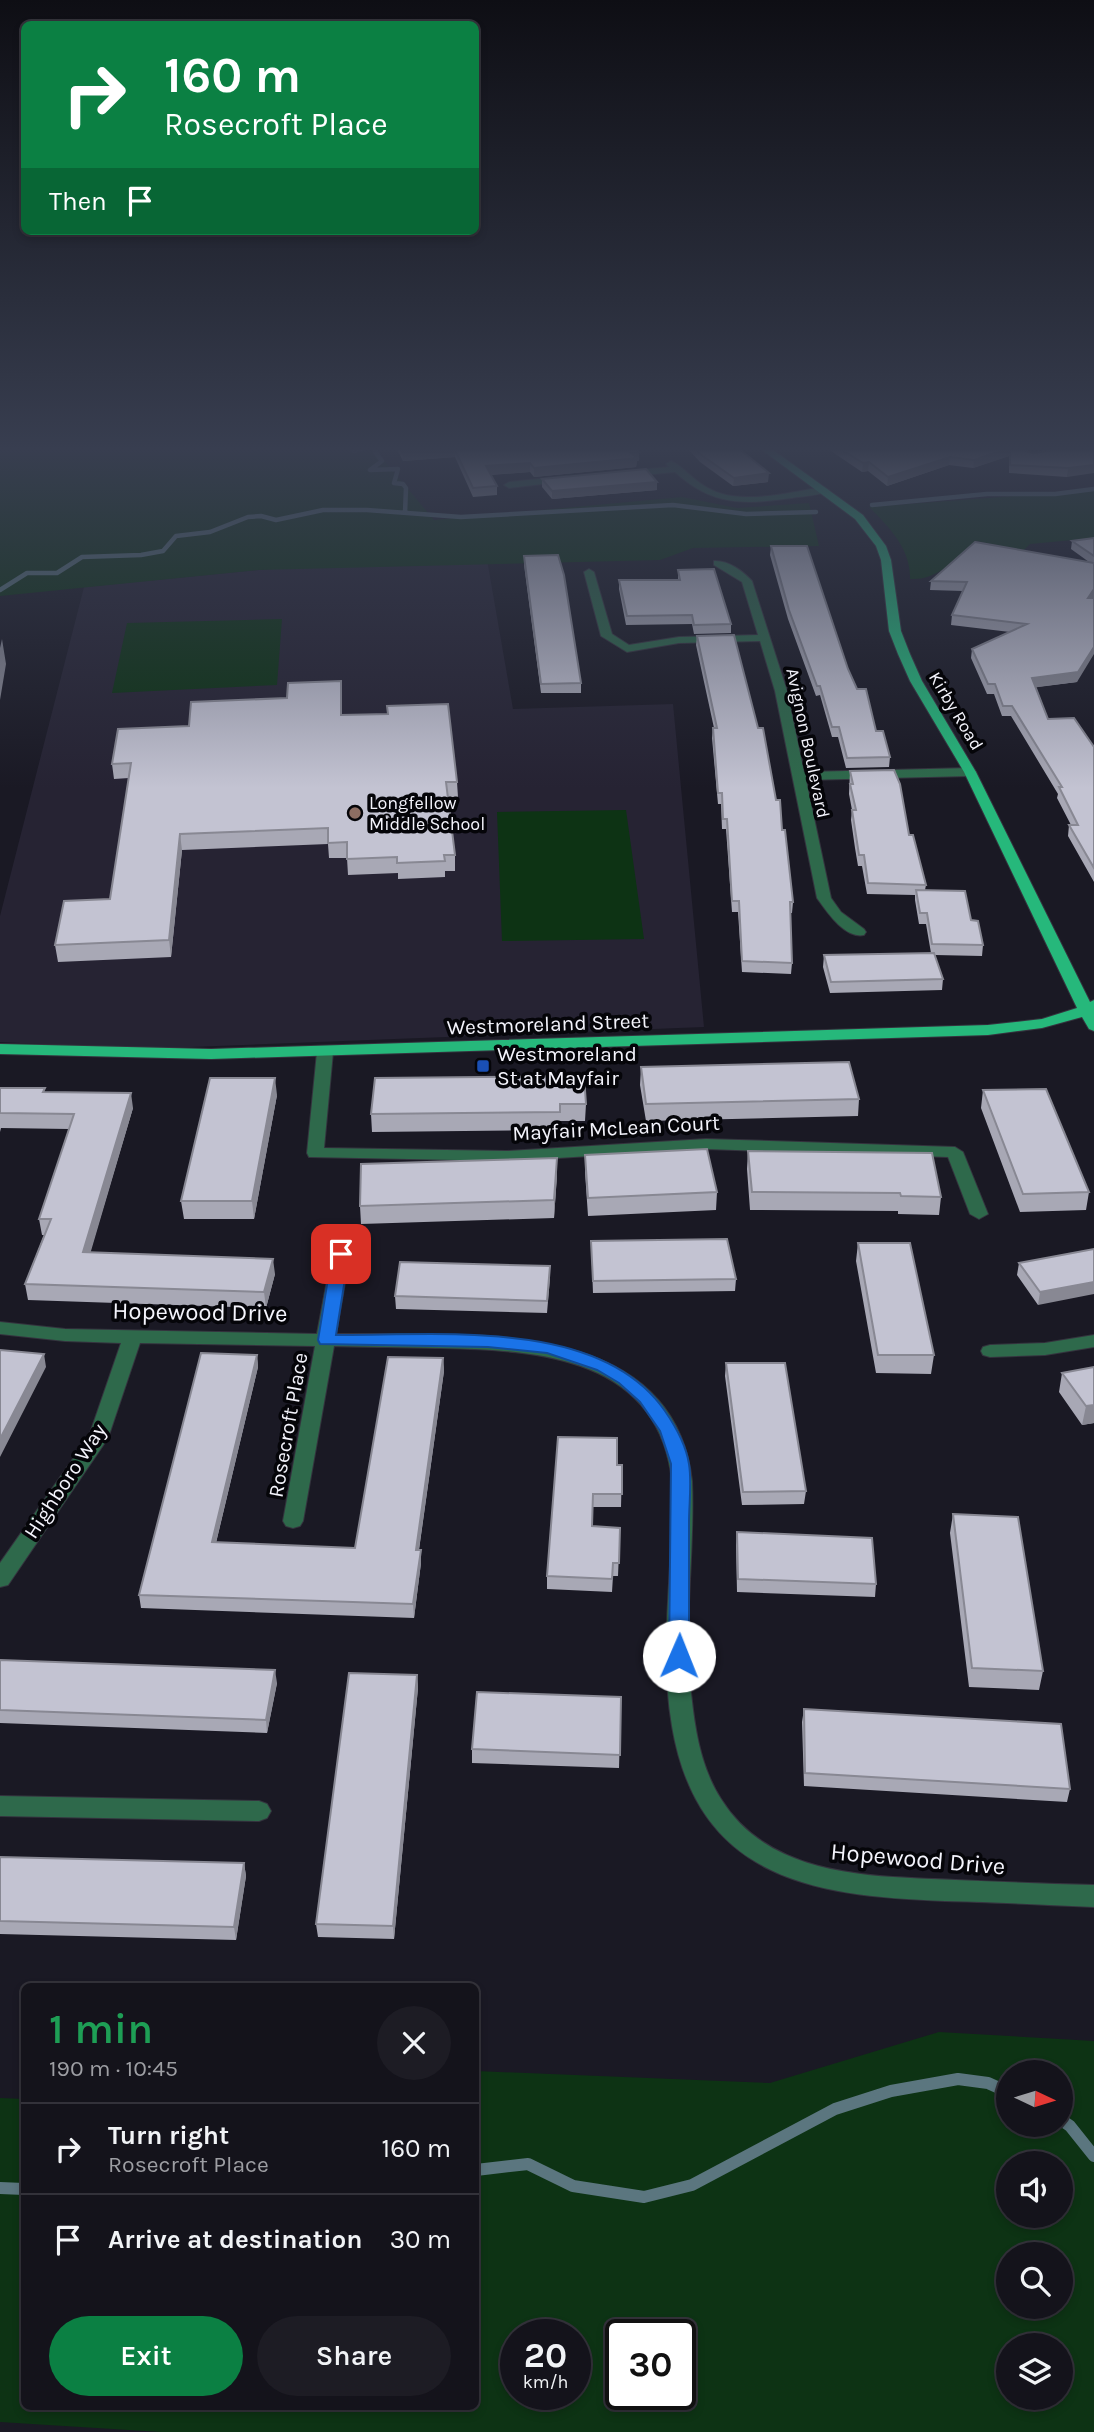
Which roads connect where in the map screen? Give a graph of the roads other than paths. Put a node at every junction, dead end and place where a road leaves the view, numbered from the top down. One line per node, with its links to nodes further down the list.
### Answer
1 (886, 560): 5 (main road, Kirby Road)
2 (719, 563): 4 (street, Avignon Boulevard)
3 (589, 572): 4 (street)
4 (765, 638): 6 (street, Avignon Boulevard)
5 (970, 772): 6 (street); 8 (main road, Kirby Road)
6 (799, 776): 7 (street, Avignon Boulevard)
7 (859, 932)
8 (1090, 1008): 9 (main road, Kirby Road); 11 (main road, Westmoreland Street)
9 (1094, 1026)
10 (0, 1049): 11 (main road, Westmoreland Street)
11 (325, 1052): 12 (street, Mayfair McLean Court)
12 (979, 1214)
13 (341, 1254): 16 (street, Rosecroft Place)
14 (0, 1328): 15 (street, Hopewood Drive)
15 (132, 1337): 16 (street, Hopewood Drive); 20 (street, Highboro Way)
16 (326, 1340): 19 (street, Rosecroft Place); 23 (street, Hopewood Drive)
17 (1094, 1341): 18 (street)
18 (990, 1351)
19 (293, 1521)
20 (0, 1579)
21 (0, 1806): 22 (street)
22 (260, 1811)
23 (1094, 1896)

